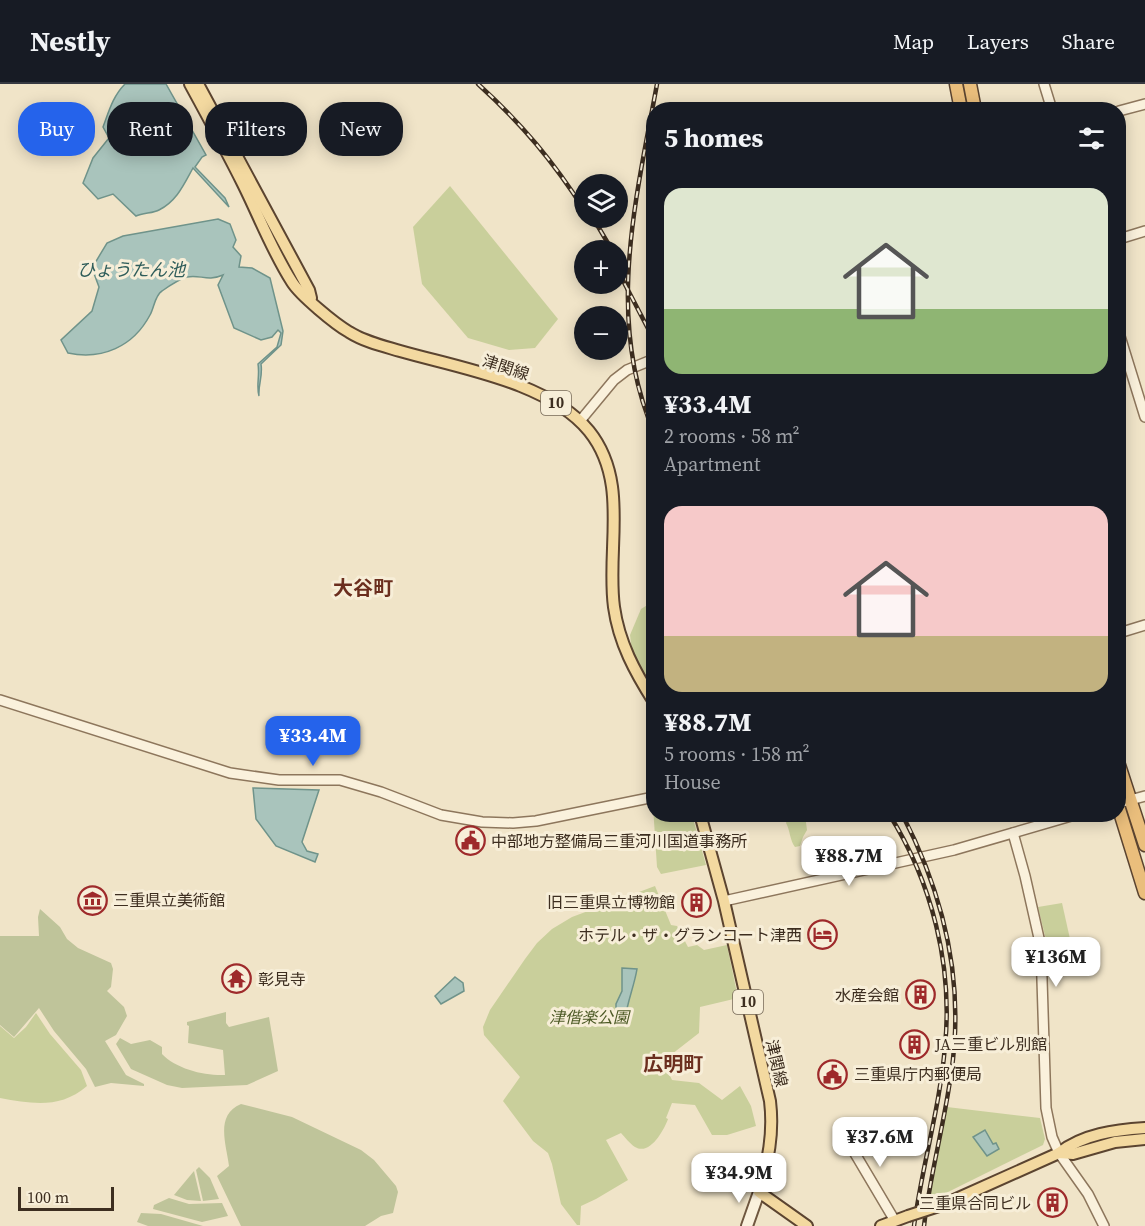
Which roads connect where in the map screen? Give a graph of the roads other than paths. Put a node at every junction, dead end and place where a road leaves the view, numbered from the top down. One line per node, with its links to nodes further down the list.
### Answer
1 (190, 84): 13 (main road, 津関線 / 10)
2 (198, 84): 13 (main road, 津関線 / 10)
3 (956, 84): 6 (highway)
4 (970, 84): 7 (highway)
5 (1044, 84): 8 (street)
6 (959, 102)
7 (973, 102)
8 (1050, 102)
9 (1145, 104): 10 (street)
10 (1126, 109)
11 (1145, 231): 12 (street)
12 (1126, 237)
13 (312, 301): 17 (main road, 津関線 / 10)
14 (1126, 356): 16 (street)
15 (646, 362): 17 (street)
16 (1145, 417)
17 (580, 422): 20 (main road, 津関線 / 10)
18 (1145, 625): 19 (street)
19 (1126, 631)
20 (646, 689)
21 (0, 700): 23 (street)
22 (1145, 796): 24 (street)
23 (646, 799)
24 (1126, 802)
25 (1126, 804): 30 (highway)
26 (702, 822): 32 (main road, 津関線 / 10)
27 (1051, 822): 29 (street)
28 (1123, 822): 31 (highway)
29 (1013, 833): 32 (street); 36 (street)
30 (1145, 844)
31 (1145, 893)
32 (724, 901): 37 (main road, 津関線 / 10)
33 (1145, 1128): 36 (main road)
34 (844, 1135): 38 (street)
35 (1145, 1139): 36 (main road)
36 (1059, 1153): 38 (main road, bridge); 42 (street)
37 (759, 1192): 39 (main road); 40 (main road)
38 (895, 1221): 41 (main road)
39 (747, 1226)
40 (807, 1226)
41 (881, 1226)
42 (1104, 1226)

